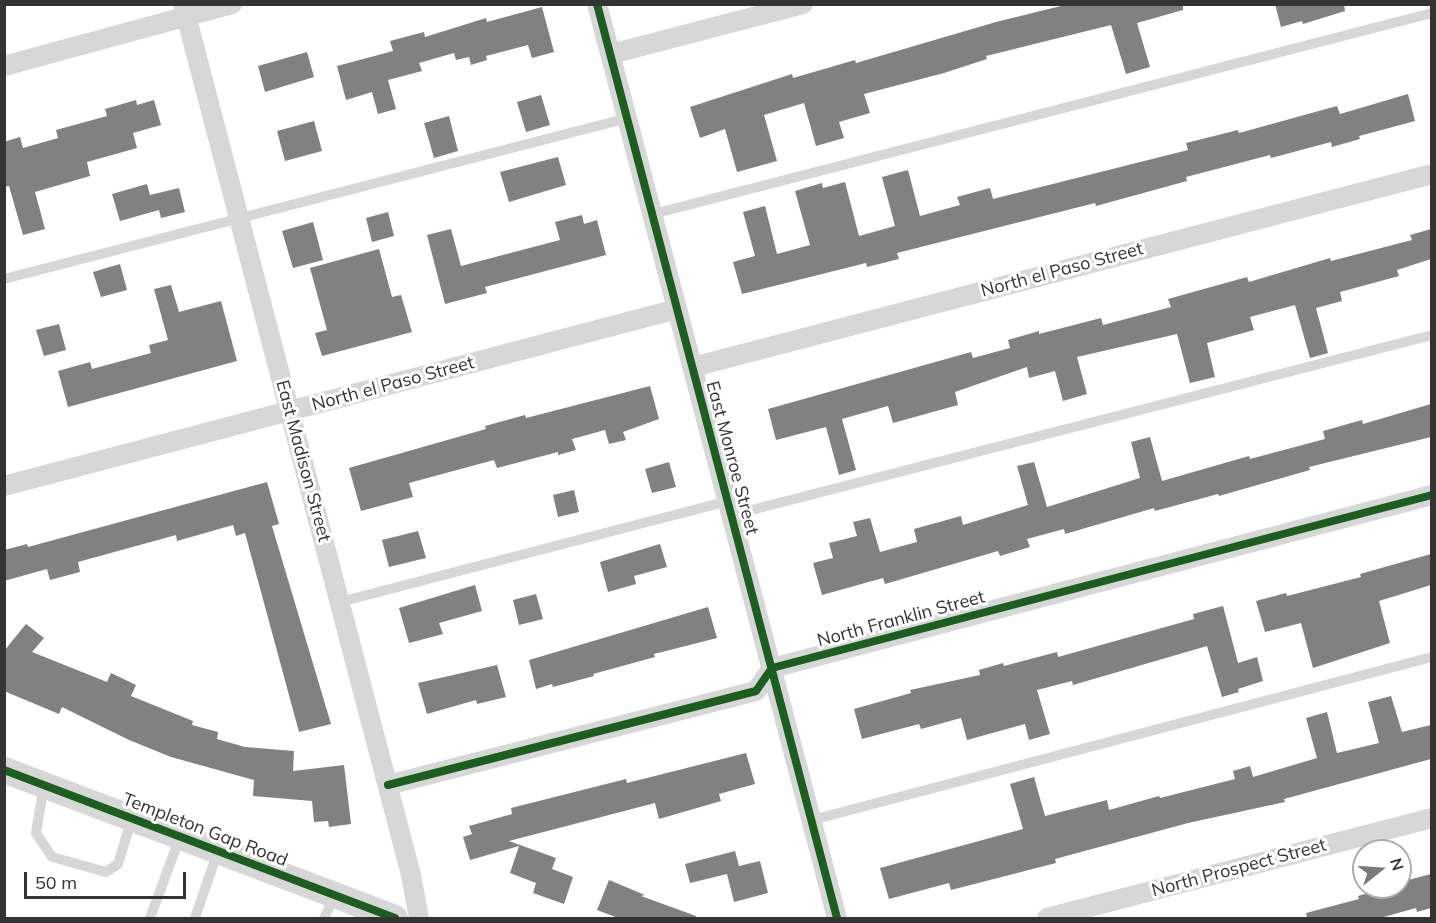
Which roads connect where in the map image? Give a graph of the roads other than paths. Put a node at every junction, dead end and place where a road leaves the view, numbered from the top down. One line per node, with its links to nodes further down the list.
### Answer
1 (232, 4): 4 (street)
2 (597, 4): 6 (street, East Monroe Street)
3 (803, 4): 6 (street)
4 (185, 10): 7 (street); 11 (street, East Madison Street)
5 (1431, 13): 10 (lane)
6 (611, 54): 8 (street, East Monroe Street)
7 (4, 66)
8 (628, 118): 10 (street, East Monroe Street); 11 (lane)
9 (1431, 174): 15 (street, North el Paso Street)
10 (653, 214): 13 (street, East Monroe Street)
11 (238, 218): 12 (lane); 16 (street, East Madison Street)
12 (4, 279)
13 (678, 309): 15 (street, East Monroe Street); 16 (street, North el Paso Street)
14 (1431, 335): 19 (lane)
15 (693, 367): 19 (street, East Monroe Street)
16 (290, 411): 17 (street, North el Paso Street); 20 (street, East Madison Street)
17 (4, 486)
18 (1431, 495): 22 (street, North Franklin Street)
19 (730, 508): 20 (lane); 22 (street, East Monroe Street)
20 (340, 602): 25 (street, East Madison Street)
21 (1431, 657): 28 (lane)
22 (772, 669): 25 (street); 28 (street, East Monroe Street)
23 (4, 770): 24 (street, Templeton Gap Road)
24 (44, 785): 26 (street, Templeton Gap Road); 26 (lane)
25 (388, 785): 36 (street, East Madison Street)
26 (132, 818): 29 (street, Templeton Gap Road)
27 (1431, 818): 38 (street, North Prospect Street)
28 (812, 820): 37 (street, East Monroe Street)
29 (180, 837): 30 (street, Templeton Gap Road); 32 (lane)
30 (218, 851): 31 (street, Templeton Gap Road); 33 (lane)
31 (335, 896): 34 (lane); 35 (street, Templeton Gap Road)
32 (150, 918)
33 (195, 918)
34 (324, 918)
35 (395, 918)
36 (419, 918)
37 (837, 918)
38 (1047, 918)

